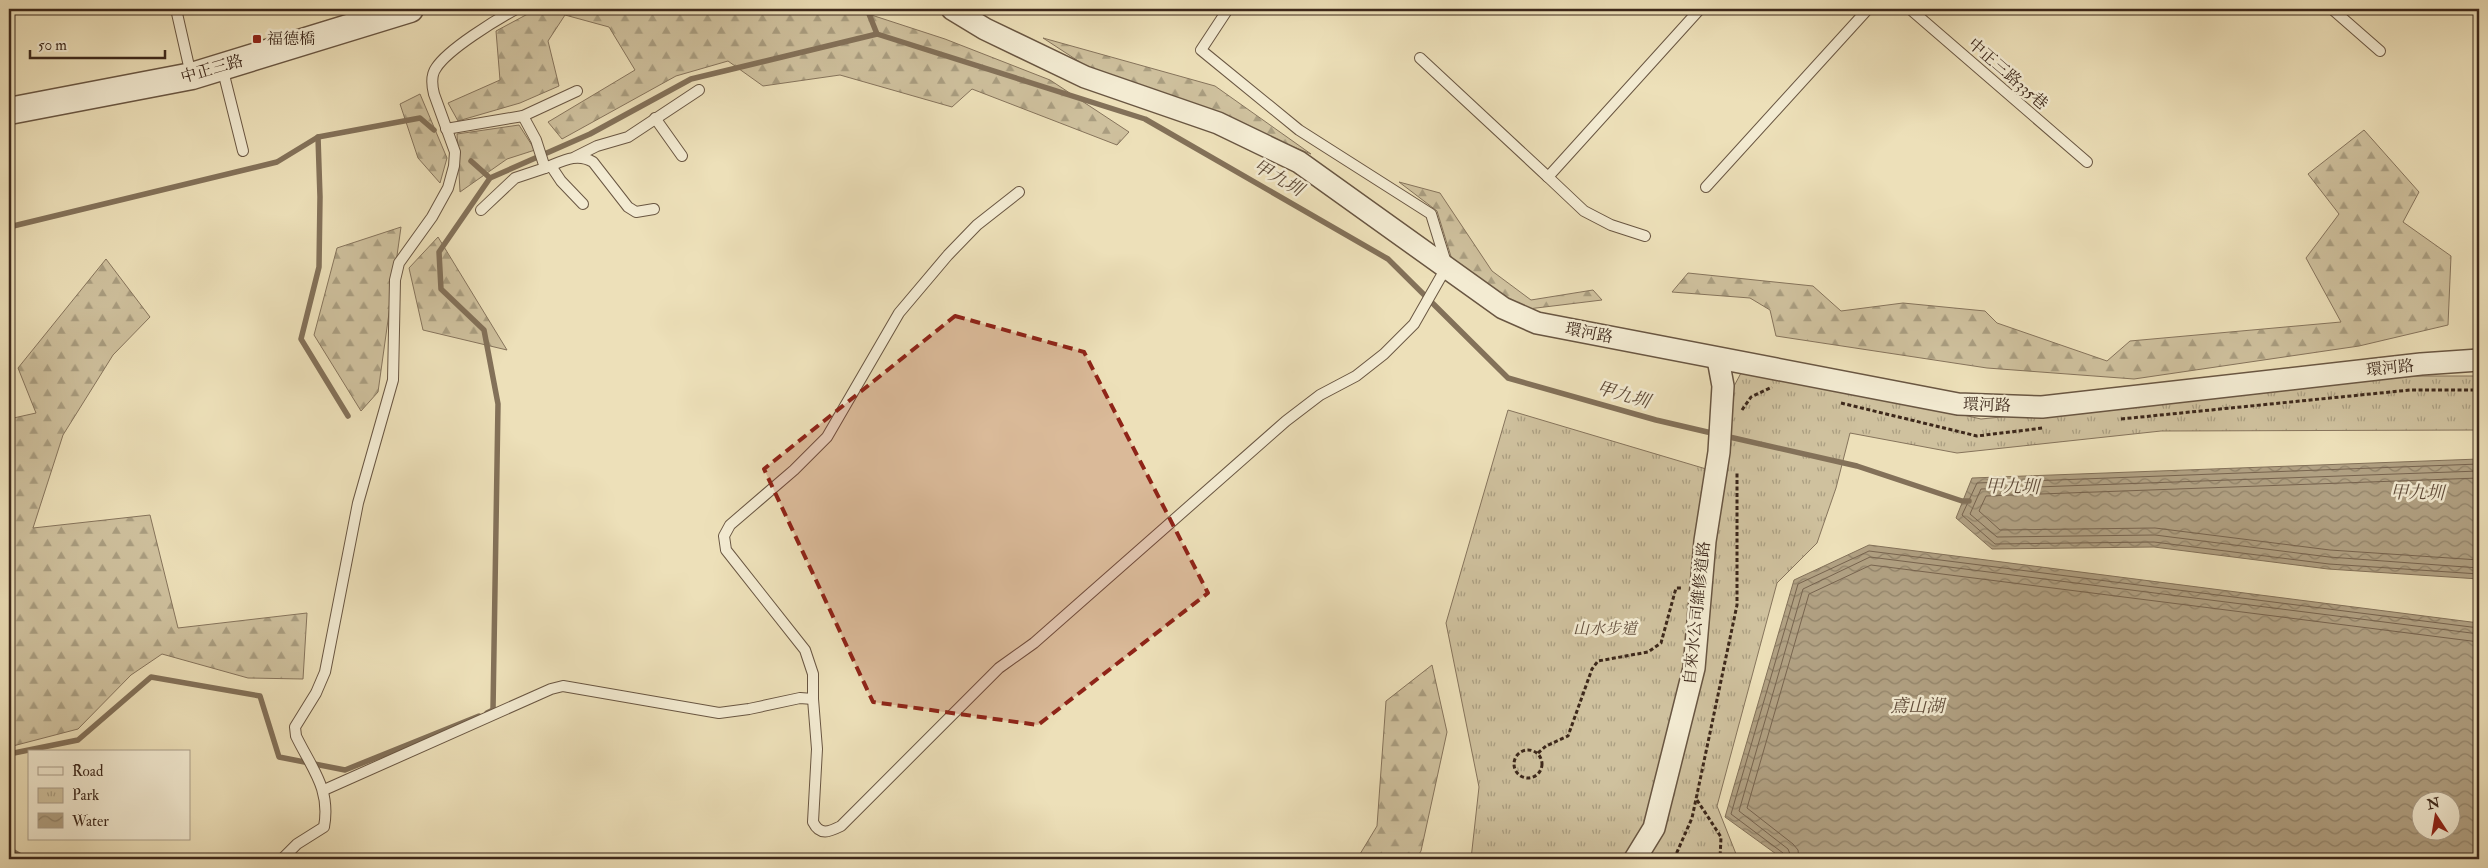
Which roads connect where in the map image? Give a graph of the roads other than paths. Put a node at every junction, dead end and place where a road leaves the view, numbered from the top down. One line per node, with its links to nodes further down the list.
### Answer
1 (176, 9): 13 (lane)
2 (410, 9): 12 (street, 中正三路)
3 (516, 9): 19 (lane)
4 (952, 9): 32 (street, 環河路)
5 (1228, 9): 32 (lane)
6 (1700, 9): 25 (lane)
7 (1868, 9): 26 (lane)
8 (1910, 9): 23 (lane, 中正三路335巷)
9 (2332, 9): 10 (lane)
10 (2380, 52)
11 (1420, 58): 25 (lane)
12 (222, 66): 13 (street, 中正三路); 20 (lane)
13 (192, 76): 16 (street, 中正三路)
14 (699, 90): 18 (lane)
15 (577, 91): 17 (lane)
16 (9, 111)
17 (523, 116): 19 (lane); 24 (lane)
18 (655, 118): 21 (lane); 22 (lane)
19 (446, 129): 36 (lane)
20 (243, 150)
21 (575, 156): 24 (lane); 29 (lane)
22 (682, 156)
23 (2088, 162)
24 (546, 165): 28 (lane); 30 (lane)
25 (1548, 177): 31 (lane)
26 (1706, 187)
27 (1019, 192): 35 (lane)
28 (583, 204)
29 (654, 209)
30 (481, 210)
31 (1645, 236)
32 (1442, 275): 33 (street, 環河路); 35 (lane)
33 (1718, 359): 34 (street, 環河路); 38 (street, 自來水公司維修道路)
34 (2479, 360)
35 (813, 698): 36 (lane)
36 (324, 790): 37 (lane)
37 (282, 859)
38 (1635, 859)

